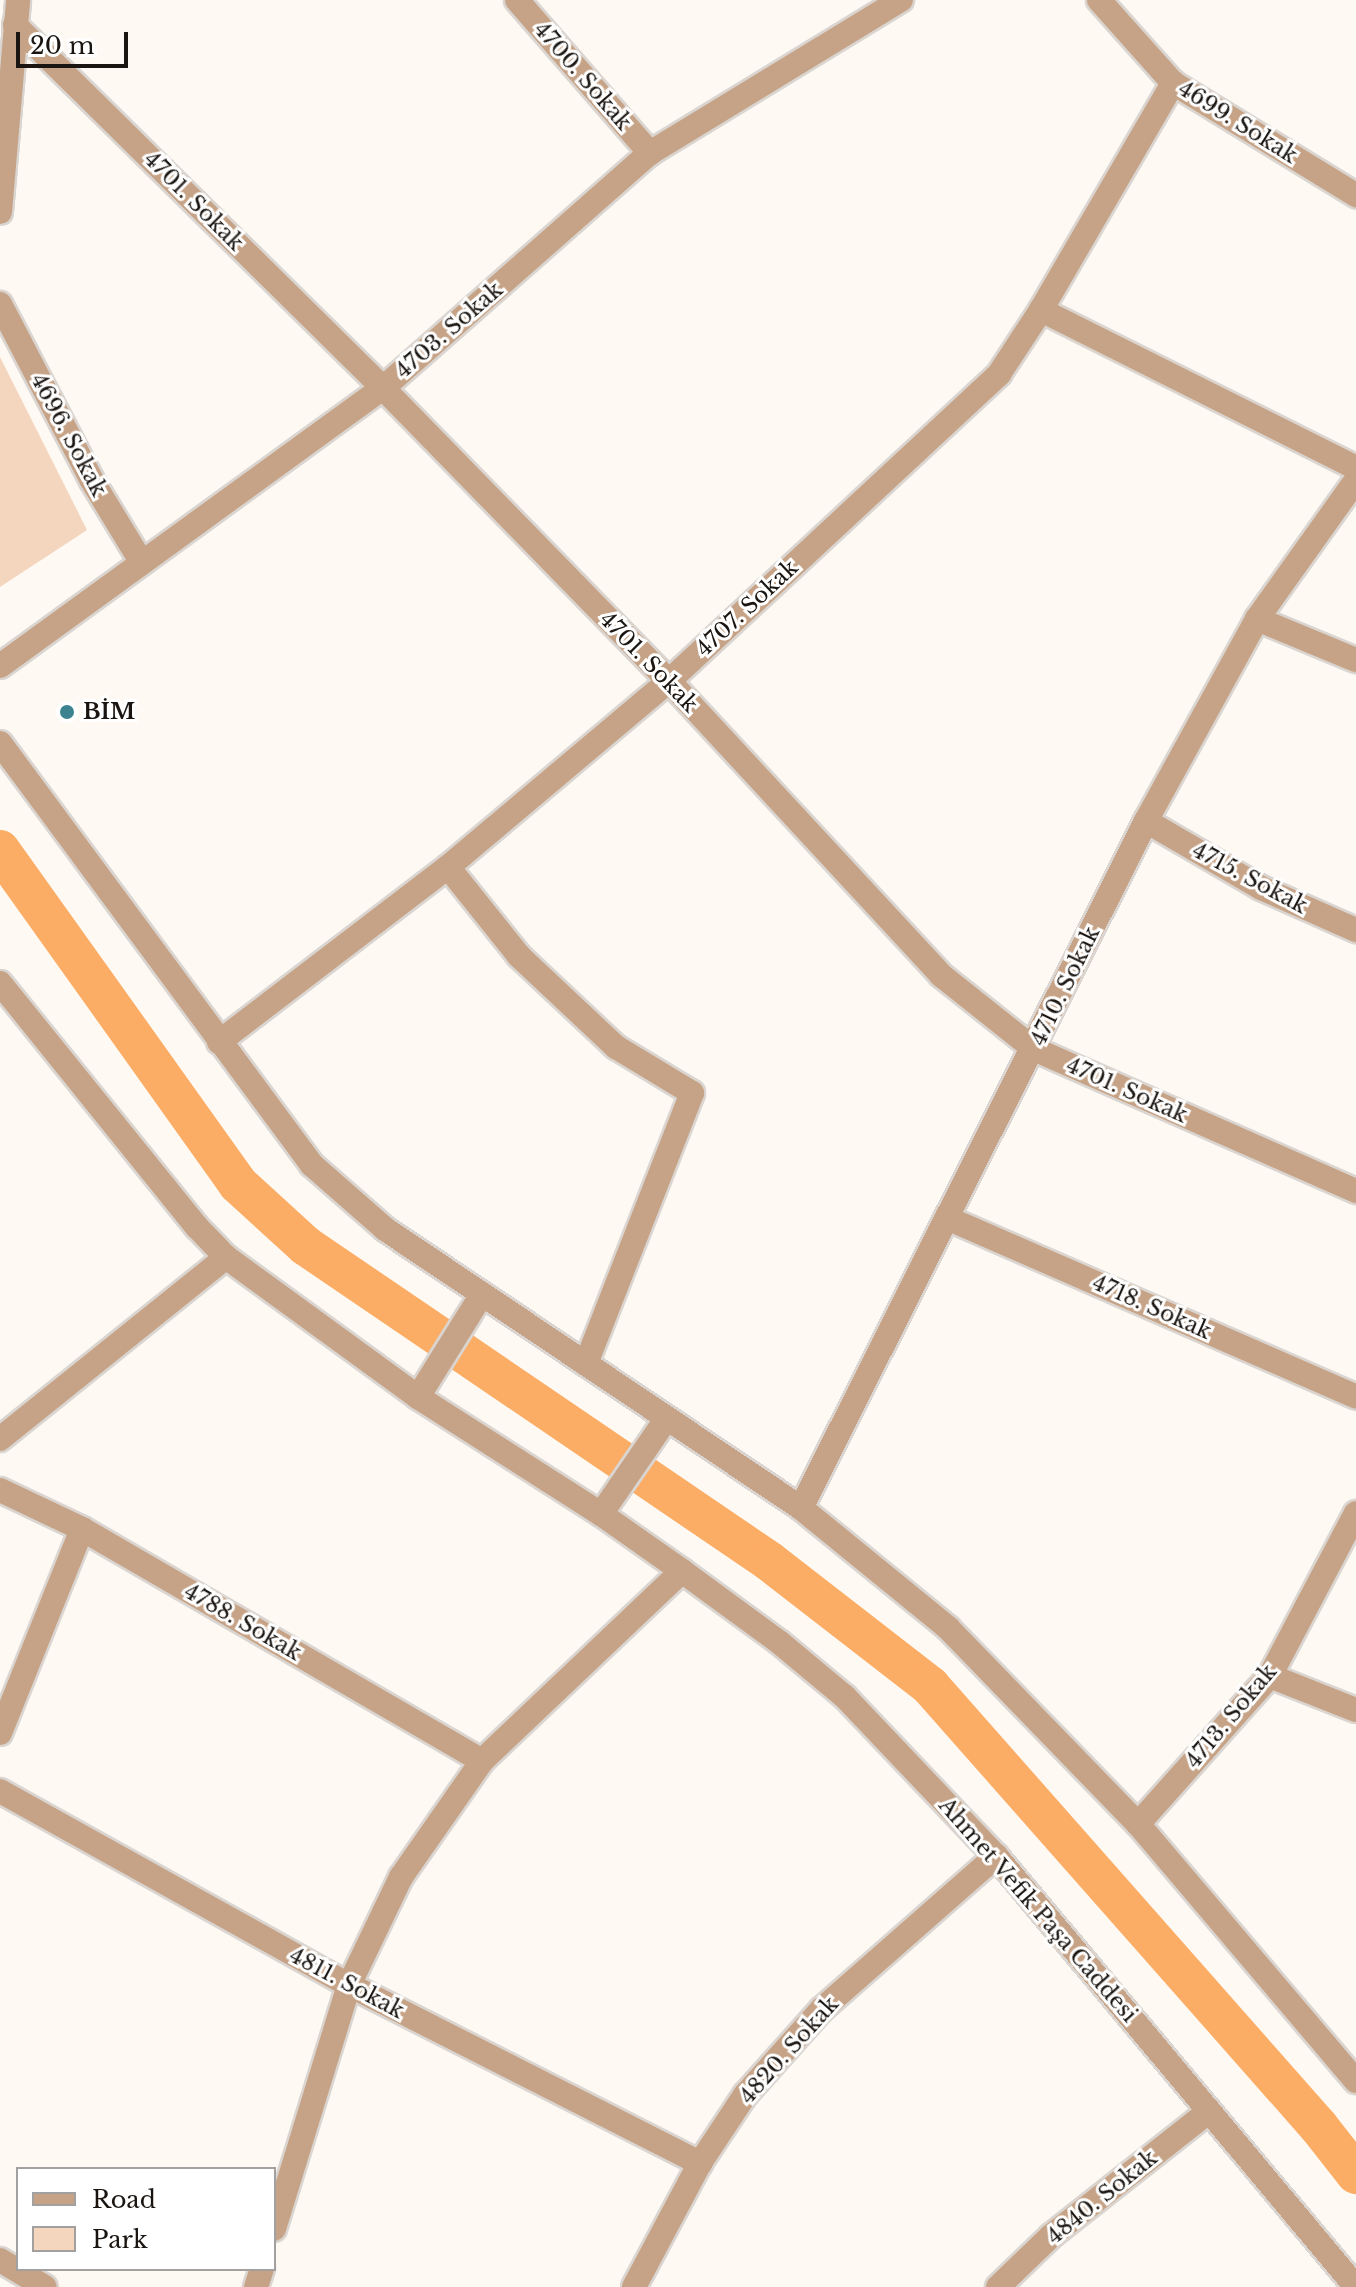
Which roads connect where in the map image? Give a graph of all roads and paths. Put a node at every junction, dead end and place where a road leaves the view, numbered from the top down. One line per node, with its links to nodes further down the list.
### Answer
1 (18, 0): 5 (street)
2 (517, 0): 7 (street, 4700. Sokak)
3 (901, 0): 7 (street, 4703. Sokak)
4 (1099, 0): 6 (street, 4699. Sokak)
5 (15, 25): 9 (street); 12 (street, 4701. Sokak)
6 (1173, 83): 8 (street, 4699. Sokak); 11 (street, 4707. Sokak)
7 (650, 153): 12 (street, 4703. Sokak)
8 (1354, 188)
9 (0, 212)
10 (0, 304): 15 (street, 4696. Sokak)
11 (1041, 310): 13 (street); 19 (street, 4707. Sokak)
12 (383, 388): 15 (street, 4703. Sokak); 19 (street, 4701. Sokak)
13 (1356, 468)
14 (1356, 480): 16 (street, 4710. Sokak)
15 (142, 563): 18 (street, 4703. Sokak)
16 (1257, 619): 17 (street); 21 (street, 4710. Sokak)
17 (1356, 660)
18 (0, 666)
19 (669, 681): 22 (street, 4707. Sokak); 26 (street, 4701. Sokak)
20 (0, 743): 25 (street)
21 (1146, 821): 23 (street, 4715. Sokak); 26 (street, 4710. Sokak)
22 (448, 867): 25 (street, 4707. Sokak); 31 (street)
23 (1356, 930)
24 (0, 983): 29 (street, Ahmet Vefik Paşa Caddesi)
25 (219, 1042): 30 (street)
26 (1034, 1049): 27 (street, 4701. Sokak); 28 (street, 4710. Sokak)
27 (1356, 1191)
28 (947, 1218): 33 (street, 4718. Sokak); 37 (street, 4710. Sokak)
29 (226, 1257): 32 (street, Ahmet Vefik Paşa Caddesi); 35 (street)
30 (482, 1294): 31 (street); 32 (street)
31 (586, 1364): 34 (street)
32 (418, 1397): 39 (street, Ahmet Vefik Paşa Caddesi)
33 (1356, 1397)
34 (667, 1418): 37 (street); 39 (street)
35 (0, 1439)
36 (0, 1490): 40 (street, 4788. Sokak)
37 (801, 1508): 47 (street)
38 (1356, 1513): 42 (street, 4713. Sokak)
39 (601, 1514): 41 (street, Ahmet Vefik Paşa Caddesi)
40 (82, 1529): 44 (street); 45 (street, 4788. Sokak)
41 (682, 1571): 45 (street); 48 (street, Ahmet Vefik Paşa Caddesi)
42 (1270, 1676): 43 (street); 47 (street, 4713. Sokak)
43 (1356, 1710)
44 (0, 1733)
45 (482, 1761): 49 (street)
46 (0, 1791): 49 (street, 4811. Sokak)
47 (1138, 1824): 50 (street)
48 (996, 1856): 51 (street, Ahmet Vefik Paşa Caddesi); 52 (street, 4820. Sokak)
49 (349, 1985): 52 (street, 4811. Sokak); 53 (street)
50 (1356, 2081)
51 (1209, 2111): 57 (street, 4840. Sokak); 58 (street, Ahmet Vefik Paşa Caddesi)
52 (700, 2163): 56 (street, 4820. Sokak)
53 (276, 2222)
54 (18, 2271): 55 (street)
55 (45, 2287)
56 (634, 2287)
57 (998, 2287)
58 (1356, 2287)

